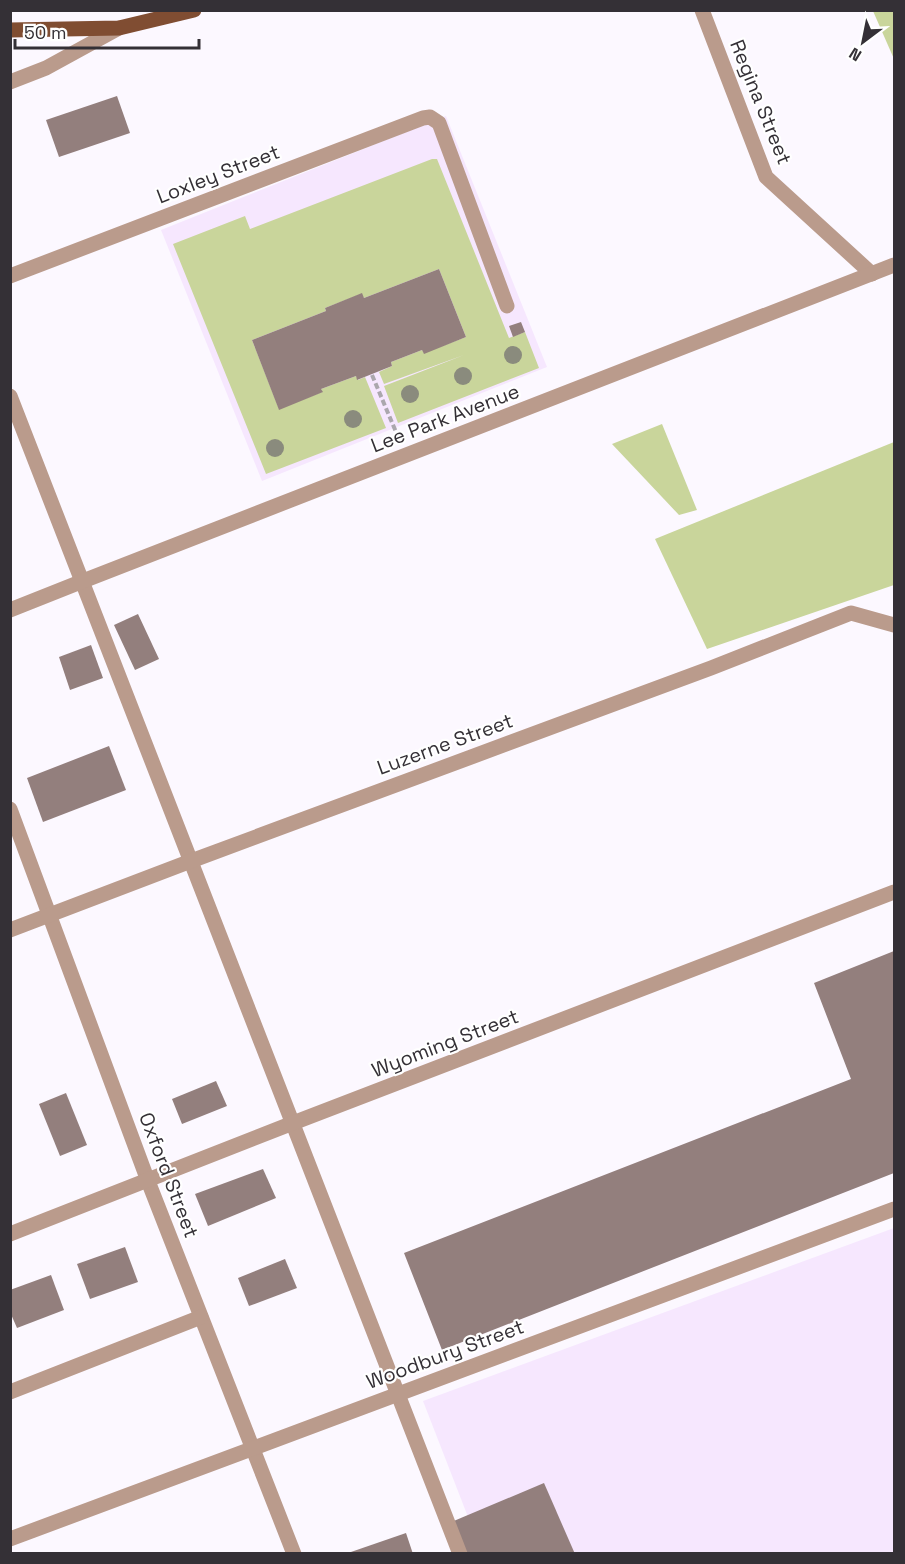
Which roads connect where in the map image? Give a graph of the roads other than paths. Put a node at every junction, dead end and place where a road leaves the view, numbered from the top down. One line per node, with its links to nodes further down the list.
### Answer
1 (194, 10): 3 (main road)
2 (702, 10): 7 (street, Regina Street)
3 (119, 28): 4 (main road); 5 (street)
4 (10, 30)
5 (10, 82)
6 (894, 265): 7 (street, Lee Park Avenue)
7 (872, 274): 11 (street, Lee Park Avenue)
8 (10, 276): 9 (street, Loxley Street)
9 (507, 306)
10 (10, 396): 11 (street)
11 (83, 581): 12 (street, Lee Park Avenue); 15 (street)
12 (10, 610)
13 (894, 624): 15 (street, Luzerne Street)
14 (10, 809): 17 (street, Oxford Street)
15 (191, 861): 17 (street, Luzerne Street); 19 (street)
16 (894, 892): 19 (street, Wyoming Street)
17 (50, 915): 18 (street, Luzerne Street); 20 (street, Oxford Street)
18 (10, 930)
19 (293, 1123): 20 (street, Wyoming Street); 25 (street)
20 (148, 1181): 22 (street, Wyoming Street); 23 (street, Oxford Street)
21 (894, 1209): 25 (street, Woodbury Street)
22 (10, 1234)
23 (201, 1317): 24 (street); 26 (street, Oxford Street)
24 (10, 1392)
25 (397, 1394): 26 (street, Woodbury Street); 29 (street)
26 (252, 1448): 27 (street, Woodbury Street); 28 (street, Oxford Street)
27 (10, 1539)
28 (294, 1554)
29 (460, 1554)

